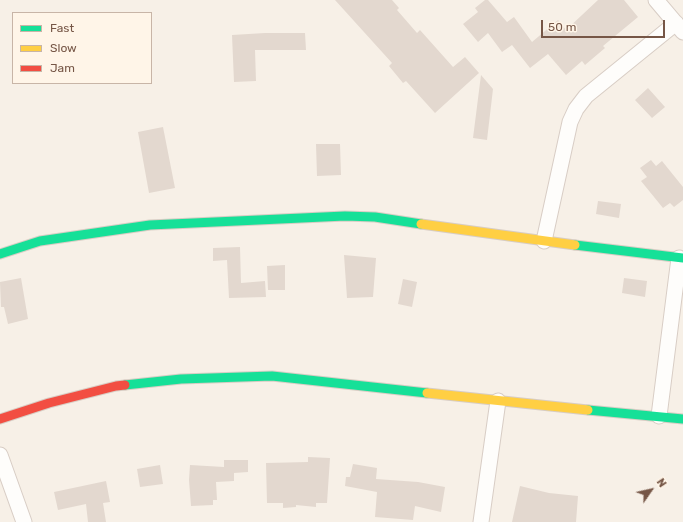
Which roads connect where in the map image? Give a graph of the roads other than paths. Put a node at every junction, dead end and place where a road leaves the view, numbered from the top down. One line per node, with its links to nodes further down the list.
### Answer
1 (656, 0): 2 (street)
2 (679, 28): 3 (street)
3 (544, 241): 4 (street); 5 (street)
4 (0, 254)
5 (681, 258): 7 (street)
6 (498, 401): 7 (street); 9 (street); 12 (street)
7 (659, 416): 8 (street)
8 (683, 418)
9 (0, 419)
10 (0, 455): 11 (street)
11 (24, 522)
12 (481, 522)

